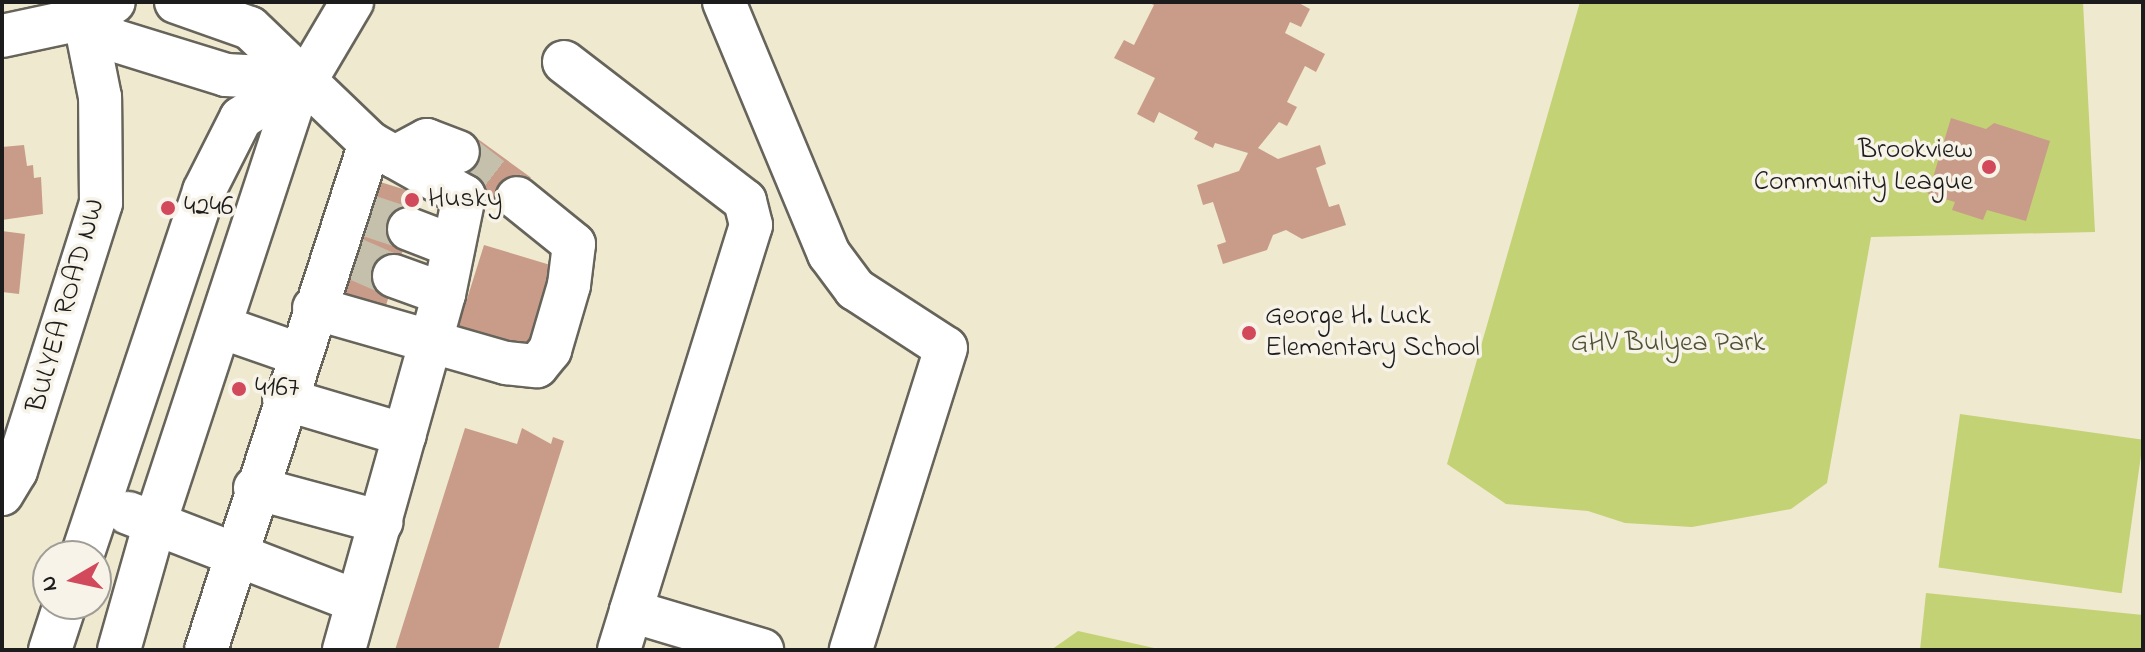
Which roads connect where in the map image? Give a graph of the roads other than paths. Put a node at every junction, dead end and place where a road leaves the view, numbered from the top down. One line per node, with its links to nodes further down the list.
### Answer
1 (176, 2): 7 (street)
2 (352, 2): 7 (street)
3 (724, 2): 37 (street)
4 (94, 7): 5 (street); 7 (street); 22 (street, BULYEA ROAD NW)
5 (2, 36)
6 (564, 62): 29 (street)
7 (302, 79): 8 (street); 16 (street); 23 (street)
8 (382, 150): 9 (street); 12 (street); 15 (street)
9 (458, 152)
10 (517, 198): 17 (street)
11 (409, 229): 12 (street)
12 (453, 246): 14 (street)
13 (394, 276): 14 (street)
14 (444, 294): 17 (street)
15 (314, 308): 17 (street); 18 (street)
16 (221, 327): 18 (street); 25 (street)
17 (430, 344): 20 (street)
18 (298, 354): 19 (street)
19 (284, 399): 20 (street); 21 (street)
20 (405, 435): 24 (street)
21 (255, 488): 24 (street); 27 (street)
22 (2, 494)
23 (101, 503): 25 (street); 26 (street)
24 (381, 522): 28 (street)
25 (155, 523): 27 (street); 32 (street)
26 (88, 540)
27 (233, 556): 28 (street); 33 (street)
28 (356, 601): 34 (street)
29 (631, 611): 35 (street); 36 (street)
30 (60, 620): 31 (street)
31 (50, 650)
32 (119, 650)
33 (206, 650)
34 (344, 650)
35 (619, 650)
36 (762, 650)
37 (851, 650)

